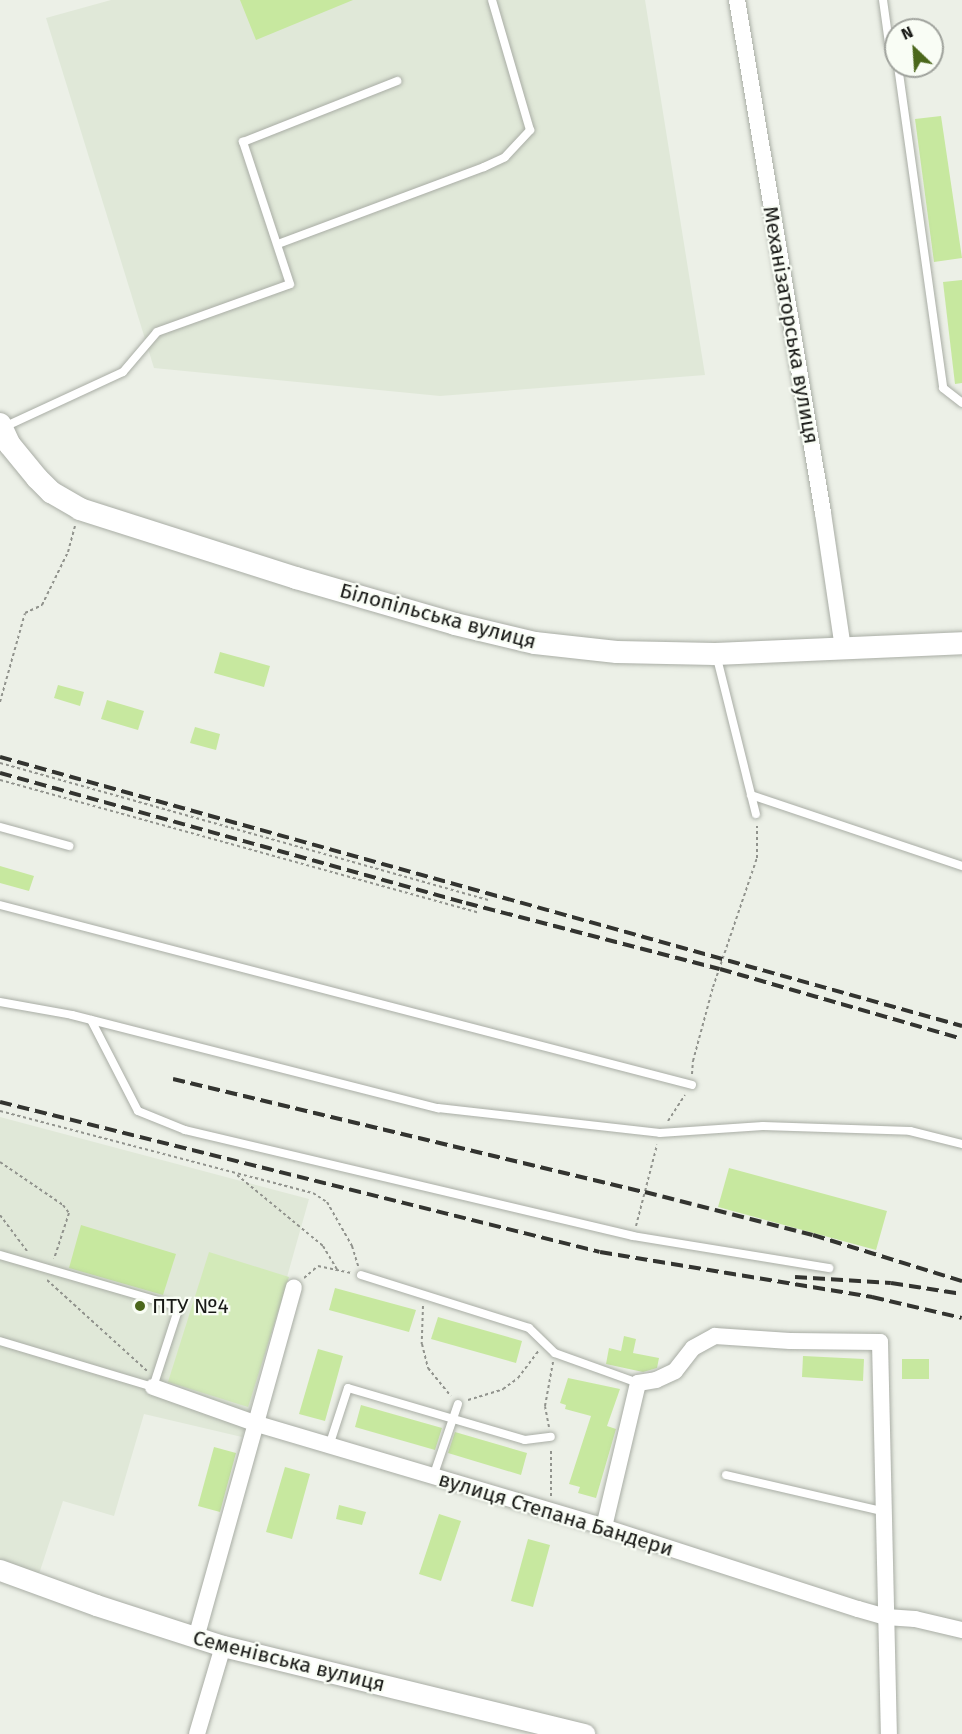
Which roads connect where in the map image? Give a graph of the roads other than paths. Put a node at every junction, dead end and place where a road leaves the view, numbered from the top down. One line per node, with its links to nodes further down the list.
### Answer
1 (492, 0): 7 (lane)
2 (737, 0): 11 (street, Механізаторська вулиця)
3 (883, 0): 4 (lane)
4 (886, 18)
5 (900, 78): 8 (lane)
6 (397, 81): 7 (lane)
7 (278, 244): 9 (lane)
8 (962, 403)
9 (1, 426): 12 (main road, Білопільська вулиця)
10 (962, 643): 11 (main road, Білопільська вулиця)
11 (843, 649): 12 (main road, Білопільська вулиця)
12 (715, 654): 13 (lane)
13 (751, 795): 14 (lane); 17 (lane)
14 (756, 814)
15 (0, 827): 16 (lane)
16 (69, 846)
17 (962, 866)
18 (0, 905): 21 (lane)
19 (0, 1002): 20 (lane)
20 (91, 1020): 22 (lane); 24 (lane)
21 (692, 1084)
22 (962, 1144)
23 (0, 1255): 28 (lane)
24 (829, 1268)
25 (361, 1275): 29 (lane)
26 (294, 1287): 32 (street)
27 (0, 1341): 28 (lane)
28 (154, 1383): 32 (street, вулиця Степана Бандери)
29 (638, 1383): 37 (street); 38 (street)
30 (458, 1404): 31 (lane)
31 (453, 1419): 33 (lane); 34 (lane); 36 (lane)
32 (254, 1423): 34 (street, вулиця Степана Бандери); 42 (street)
33 (551, 1437)
34 (329, 1446): 36 (street, вулиця Степана Бандери)
35 (726, 1476): 37 (lane)
36 (433, 1478): 38 (street, вулиця Степана Бандери)
37 (886, 1512): 40 (street)
38 (604, 1527): 40 (street, вулиця Степана Бандери)
39 (0, 1570): 42 (street, Семенівська вулиця)
40 (886, 1617): 41 (street, вулиця Степана Бандери); 46 (street)
41 (962, 1630)
42 (196, 1638): 43 (street, Семенівська вулиця)
43 (223, 1647): 44 (street); 45 (street, Семенівська вулиця)
44 (197, 1734)
45 (584, 1734)
46 (889, 1734)

